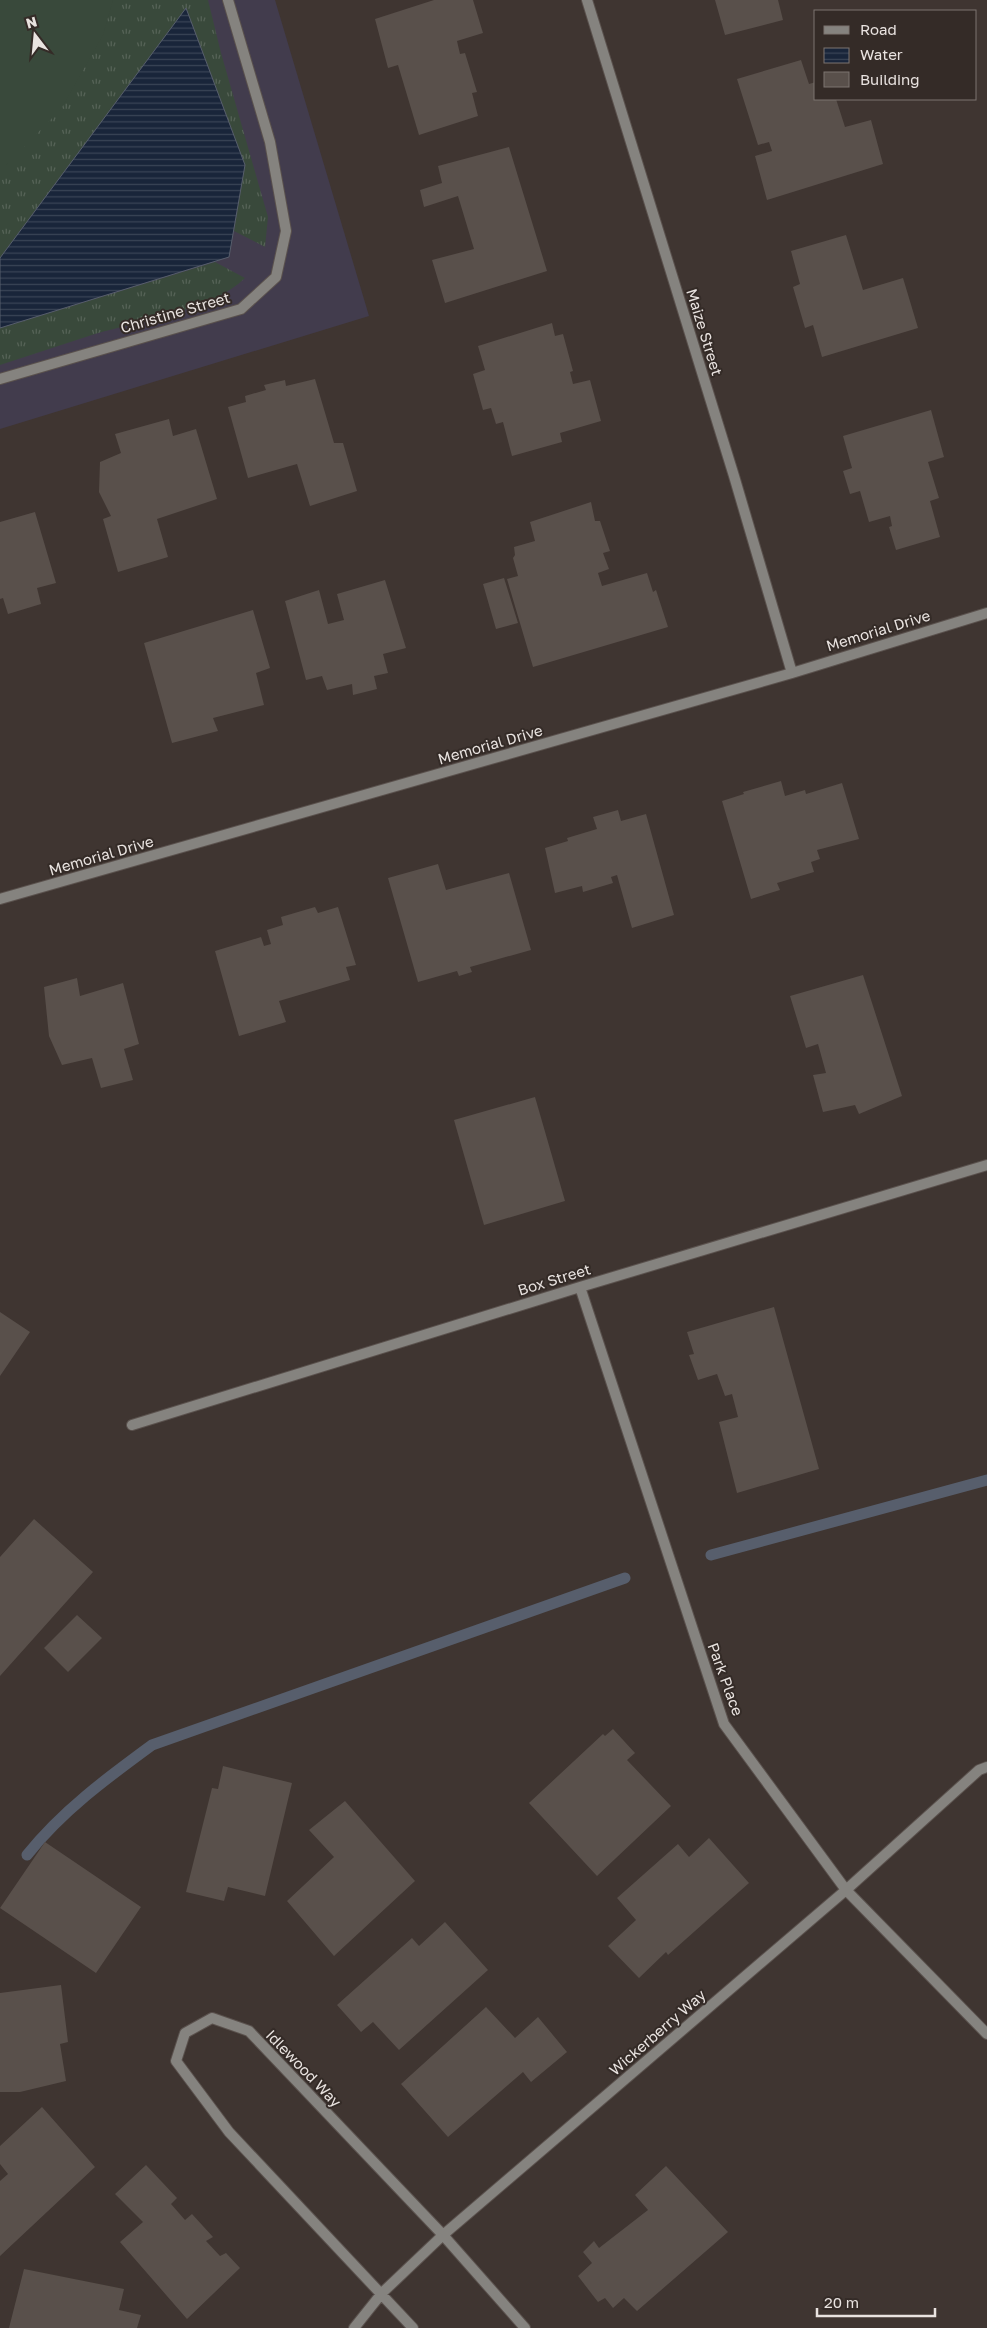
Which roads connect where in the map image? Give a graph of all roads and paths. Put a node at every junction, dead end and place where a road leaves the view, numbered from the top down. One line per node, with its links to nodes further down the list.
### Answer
1 (228, 0): 3 (street, Christine Street)
2 (587, 0): 5 (street, Maize Street)
3 (0, 379)
4 (987, 613): 5 (street, Memorial Drive)
5 (792, 673): 6 (street, Memorial Drive)
6 (0, 899)
7 (987, 1165): 8 (street, Box Street)
8 (580, 1287): 9 (street, Box Street); 11 (street, Park Place)
9 (132, 1425)
10 (987, 1767): 11 (street, Wickerberry Way)
11 (846, 1890): 12 (street, Park Place); 13 (street, Wickerberry Way)
12 (987, 2034)
13 (443, 2235): 14 (street, Wickerberry Way); 14 (street, Idlewood Way); 17 (street, Idlewood Way)
14 (382, 2293): 15 (street, Wickerberry Way); 16 (street, Idlewood Way)
15 (354, 2328)
16 (413, 2328)
17 (525, 2328)

